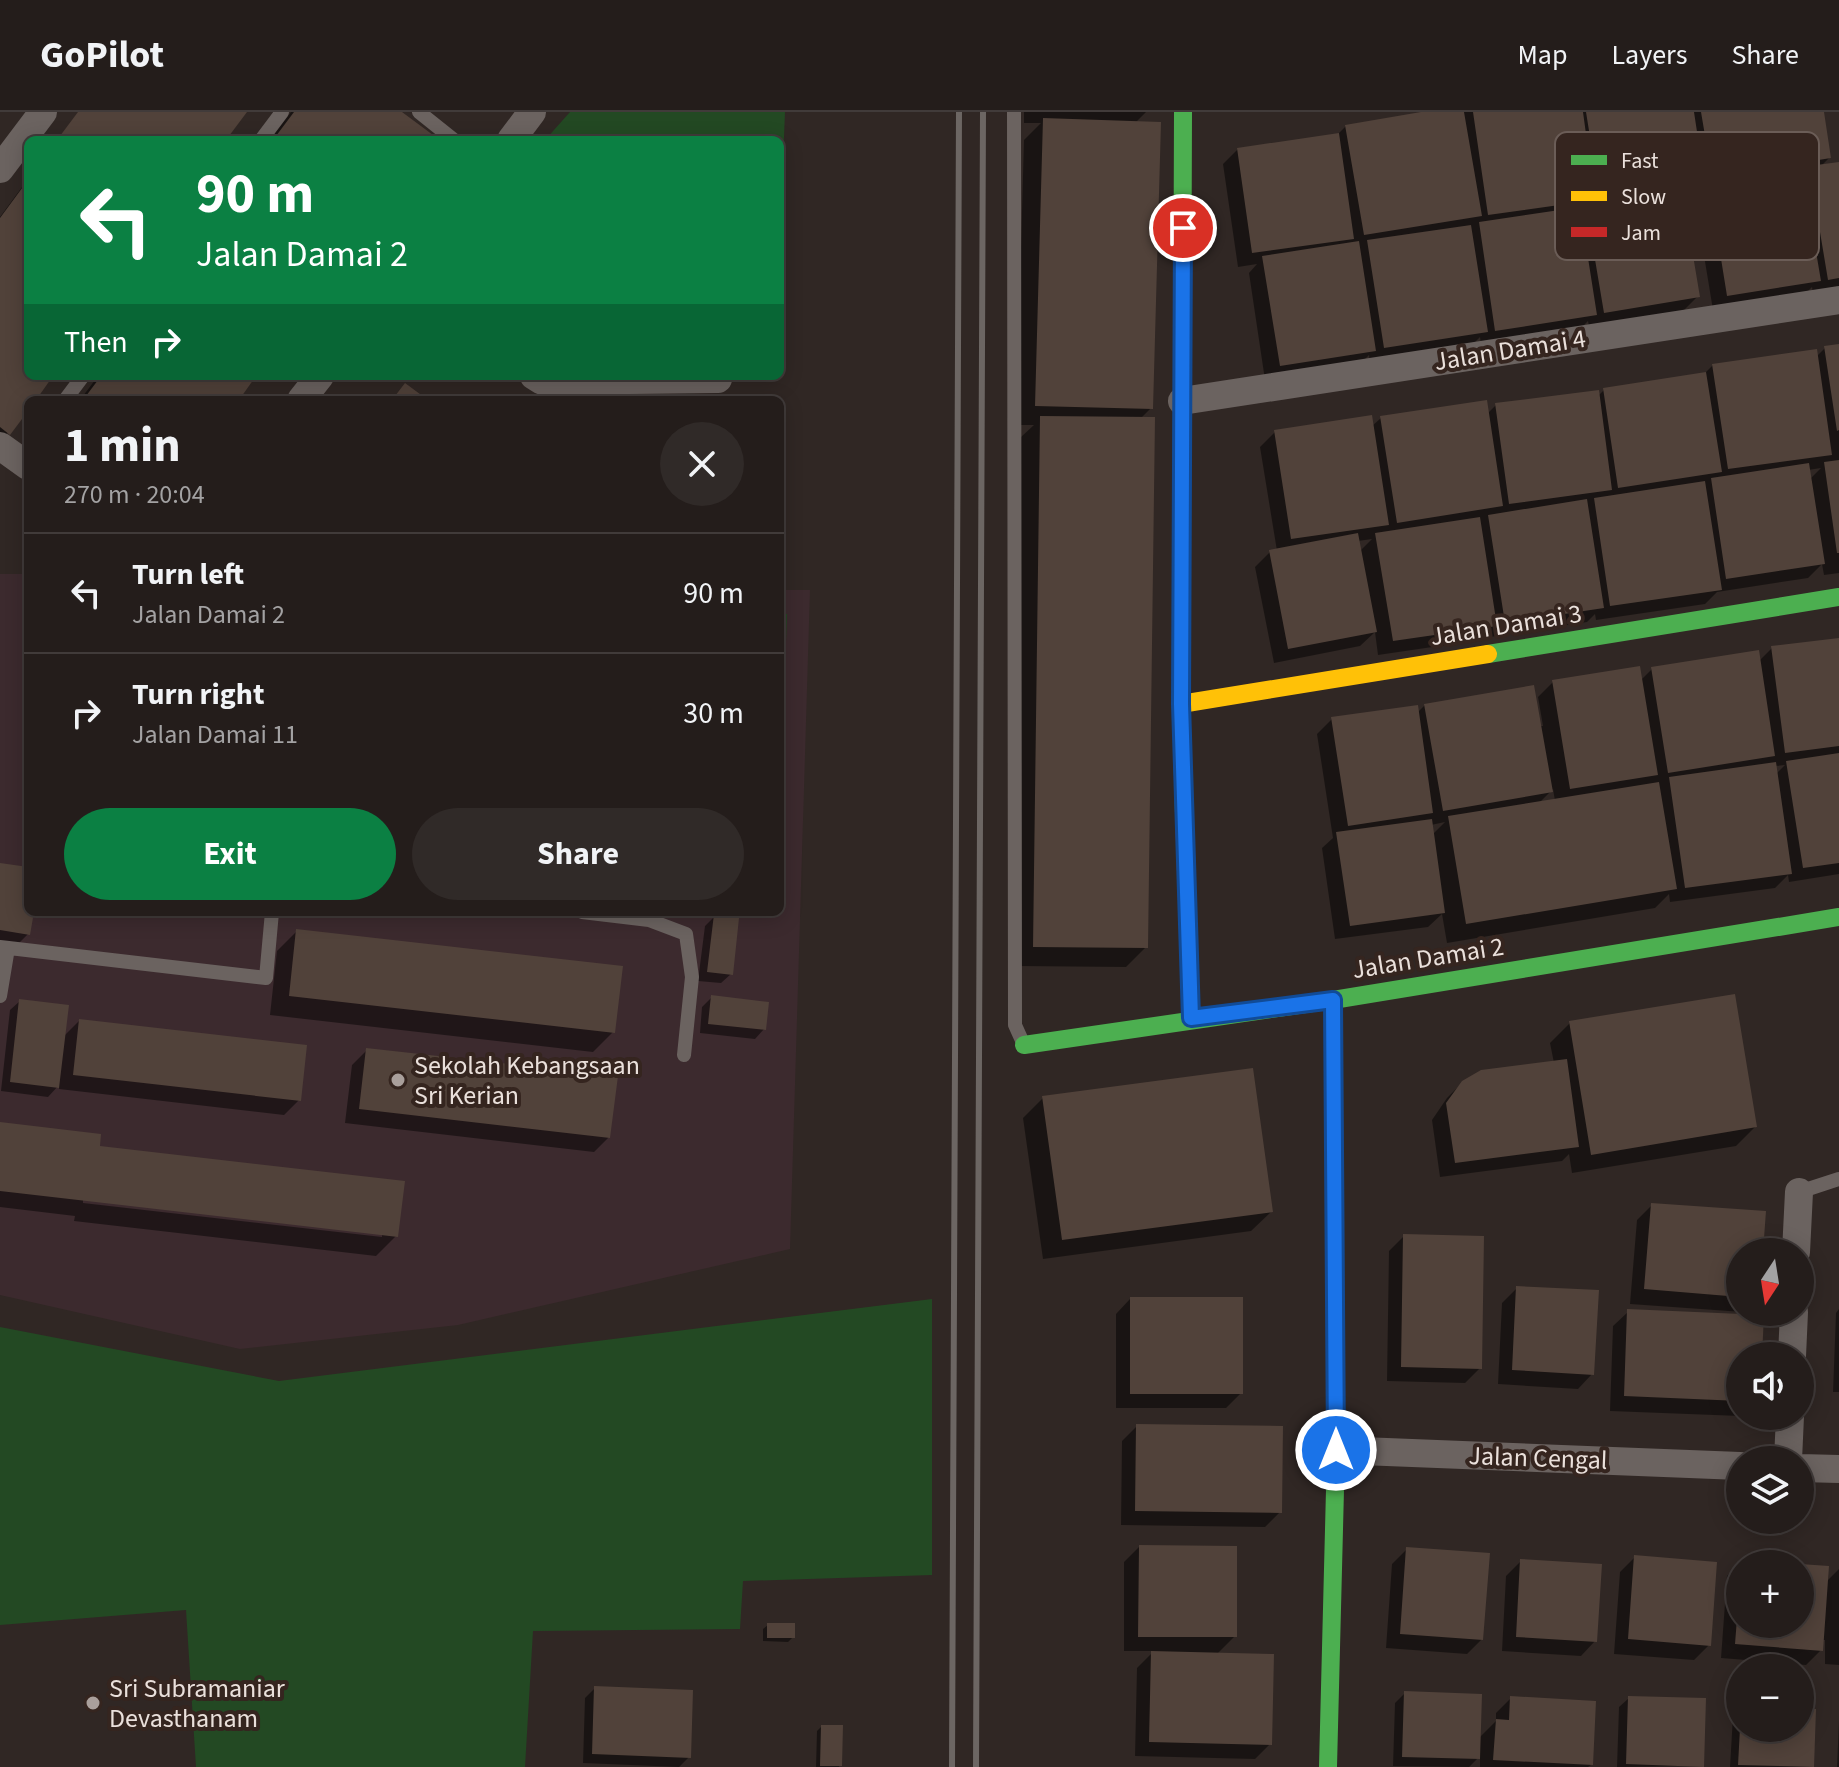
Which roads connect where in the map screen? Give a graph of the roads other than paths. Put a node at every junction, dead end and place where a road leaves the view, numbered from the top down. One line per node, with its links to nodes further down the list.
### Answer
1 (43, 112): 7 (street)
2 (282, 112): 8 (lane)
3 (419, 112): 9 (lane)
4 (532, 112): 10 (street)
5 (1014, 112): 28 (lane)
6 (1183, 112): 18 (street)
7 (25, 136)
8 (264, 136)
9 (449, 136)
10 (514, 136)
11 (24, 137): 12 (street)
12 (0, 169)
13 (1839, 300): 18 (street, Jalan Damai 4)
14 (317, 380): 17 (street)
15 (540, 380): 16 (street)
16 (630, 380)
17 (304, 396)
18 (1182, 401): 20 (street)
19 (1839, 597): 20 (street, Jalan Damai 3)
20 (1181, 704): 27 (street)
21 (272, 916): 24 (lane)
22 (616, 916): 29 (lane)
23 (1839, 917): 26 (street, Jalan Damai 2)
24 (4, 948): 25 (lane)
25 (0, 996)
26 (1333, 1000): 27 (street, Jalan Damai 2); 33 (street)
27 (1191, 1018): 28 (street, Jalan Damai 2)
28 (1024, 1045)
29 (684, 1055)
30 (1839, 1179): 31 (lane)
31 (1799, 1192): 32 (street)
32 (1797, 1238)
33 (1336, 1450): 34 (street, Jalan Cengal); 37 (street)
34 (1726, 1465)
35 (1814, 1468): 36 (street)
36 (1839, 1469)
37 (1328, 1767)

